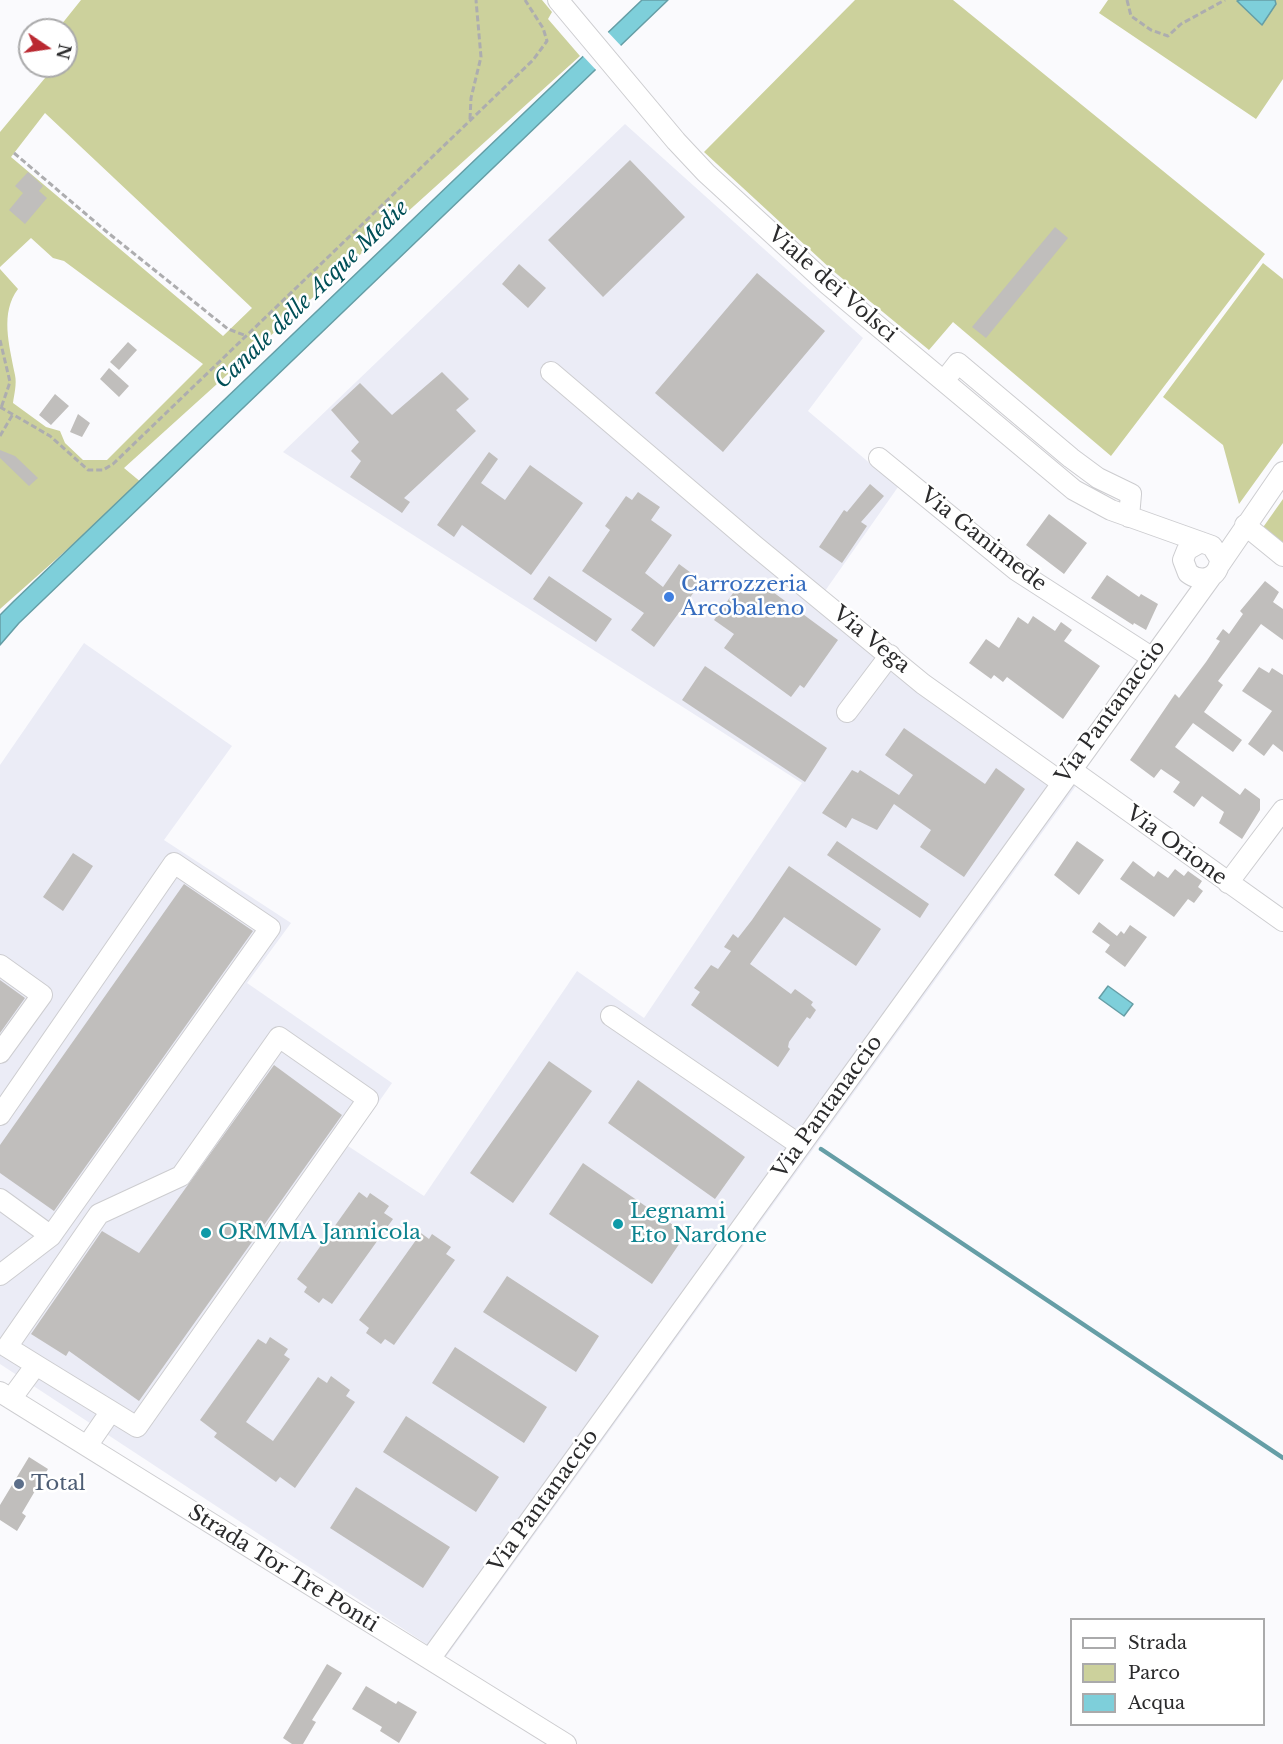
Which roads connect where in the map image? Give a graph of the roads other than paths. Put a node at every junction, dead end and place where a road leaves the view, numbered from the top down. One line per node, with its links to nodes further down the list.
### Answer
1 (562, 4): 5 (street, Viale dei Volsci)
2 (551, 372): 11 (street, Via Vega)
3 (879, 458): 12 (street, Via Ganimede)
4 (1283, 472): 6 (street, Via Pantanaccio)
5 (1137, 520): 8 (street, Viale dei Volsci); 9 (street, Viale dei Volsci)
6 (1245, 525): 7 (street); 8 (street, Via Pantanaccio)
7 (1283, 556)
8 (1211, 557): 9 (street); 9 (street); 10 (street, Via Pantanaccio)
9 (1185, 567): 10 (street, Via Pantanaccio)
10 (1183, 613): 12 (street, Via Pantanaccio)
11 (890, 655): 13 (street); 14 (street, Via Vega)
12 (1151, 657): 14 (street, Via Pantanaccio)
13 (847, 712)
14 (1066, 775): 16 (street, Via Orione); 22 (street, Via Pantanaccio)
15 (1283, 810): 16 (street)
16 (1228, 883): 17 (street, Via Orione)
17 (1283, 921)
18 (0, 965): 20 (street)
19 (611, 1016): 22 (street)
20 (0, 1053)
21 (0, 1115): 24 (street)
22 (800, 1145): 30 (street, Via Pantanaccio)
23 (0, 1199): 24 (street)
24 (51, 1236): 25 (street)
25 (0, 1275)
26 (36, 1365): 27 (street); 28 (street); 28 (street)
27 (5, 1395): 29 (street, Strada Tor Tre Ponti)
28 (111, 1411): 29 (street)
29 (87, 1446): 30 (street, Strada Tor Tre Ponti)
30 (430, 1659): 31 (street, Strada Tor Tre Ponti)
31 (566, 1744)

